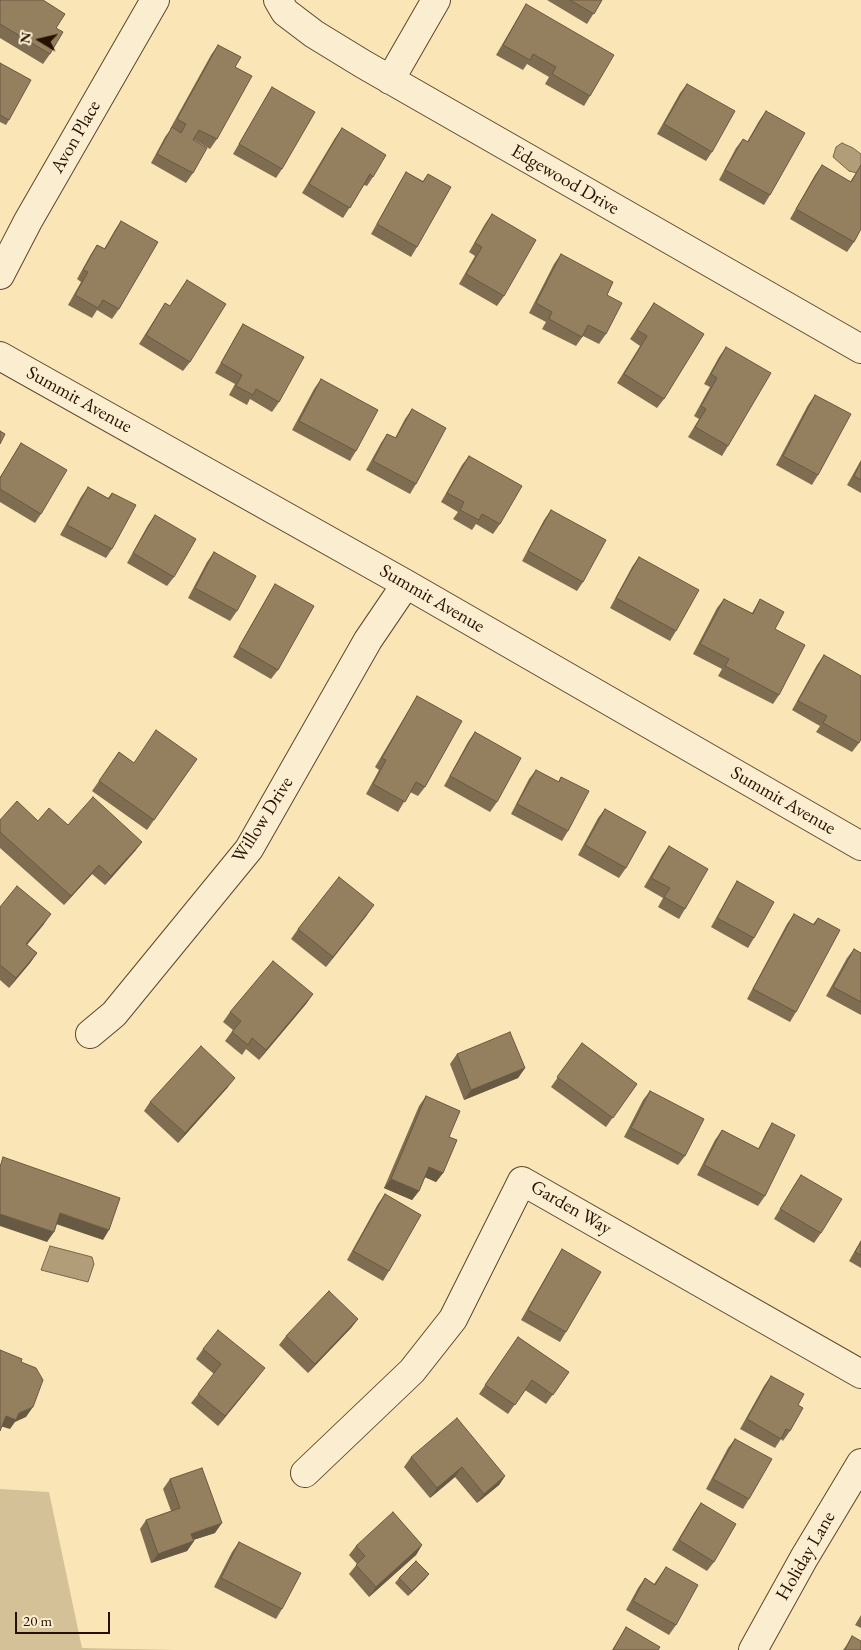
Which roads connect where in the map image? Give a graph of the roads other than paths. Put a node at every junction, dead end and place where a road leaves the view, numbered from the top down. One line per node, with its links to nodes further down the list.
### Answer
1 (155, 0): 5 (street, Avon Place)
2 (278, 0): 4 (street, Edgewood Drive)
3 (436, 0): 4 (street)
4 (390, 80): 6 (street, Edgewood Drive)
5 (0, 275)
6 (861, 349)
7 (0, 356): 8 (street, Summit Avenue)
8 (406, 584): 9 (street, Summit Avenue); 10 (street, Willow Drive)
9 (861, 846)
10 (90, 1034)
11 (861, 1374): 13 (street, Garden Way)
12 (861, 1464): 14 (street, Holiday Lane)
13 (305, 1473)
14 (753, 1650)

